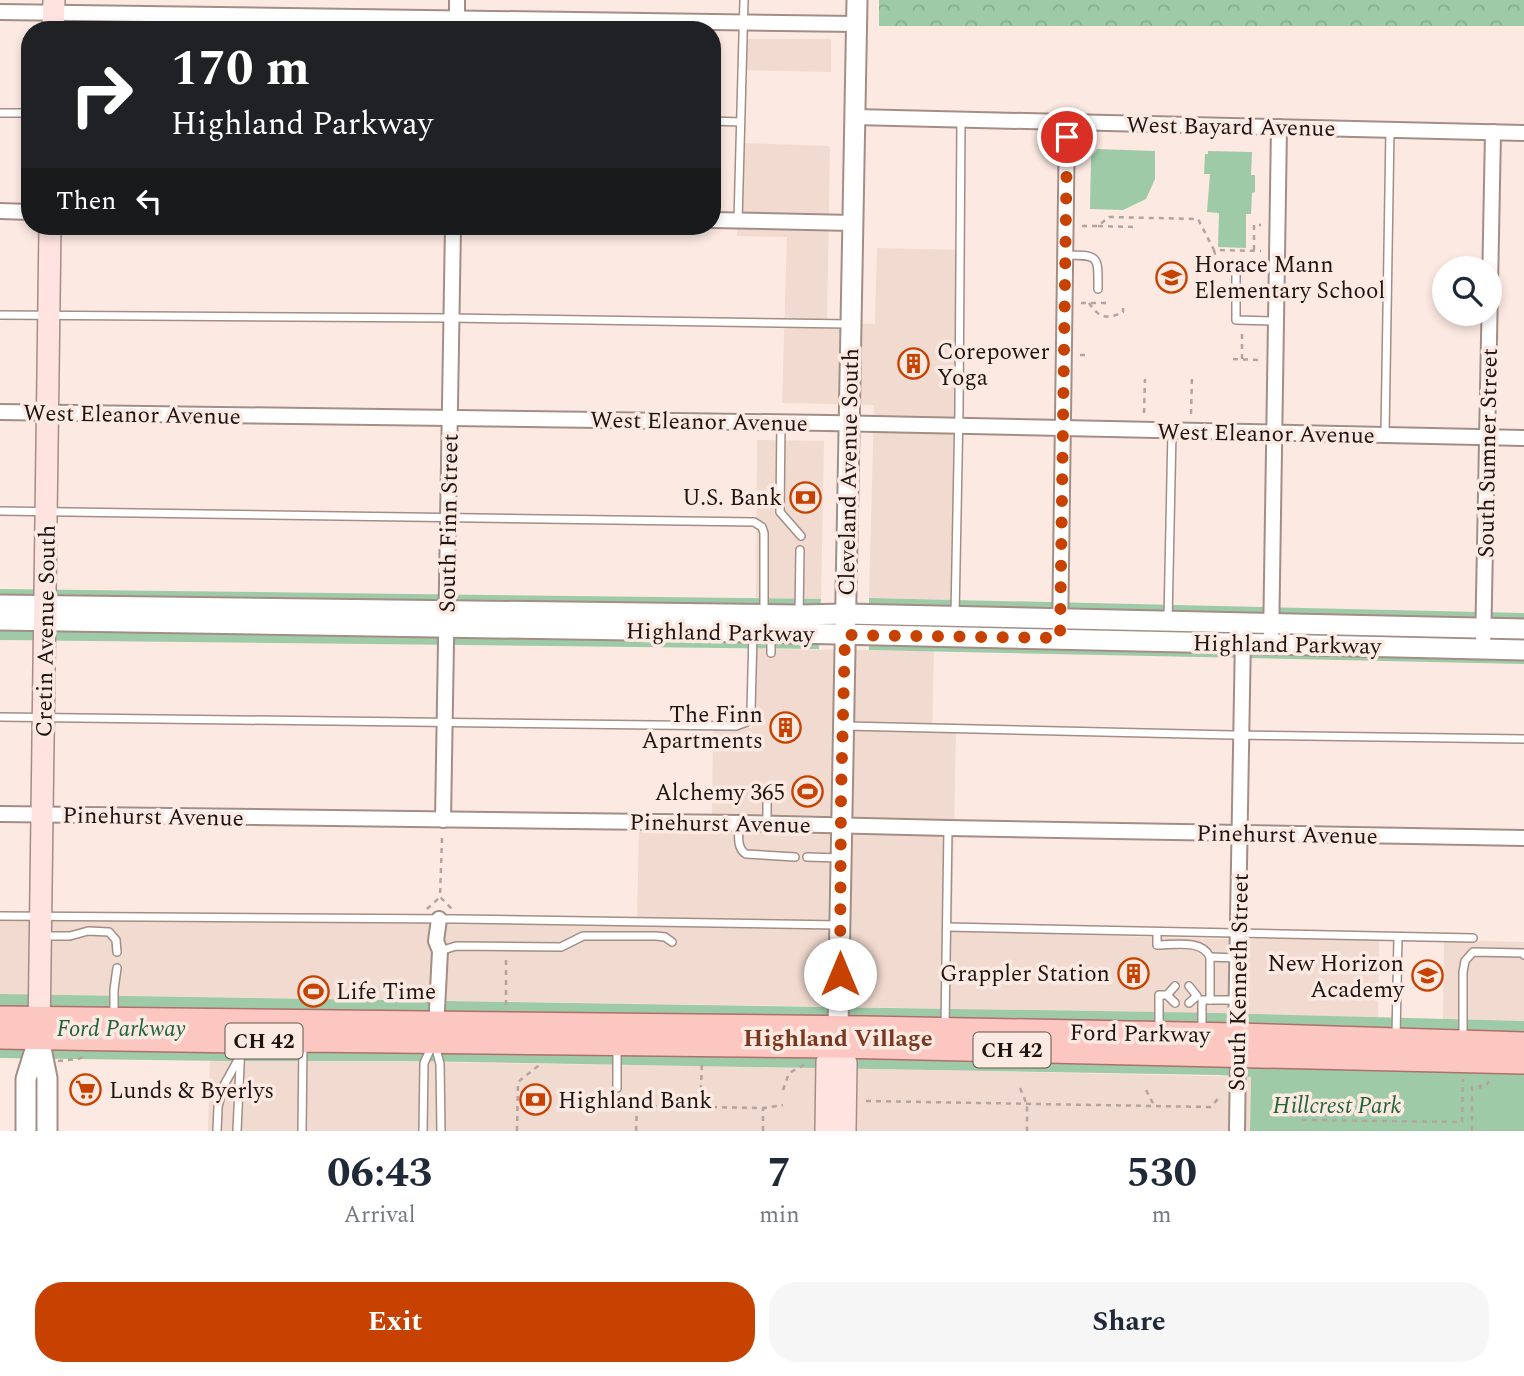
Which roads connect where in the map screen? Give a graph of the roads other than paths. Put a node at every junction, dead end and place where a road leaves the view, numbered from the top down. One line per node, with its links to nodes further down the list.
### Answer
1 (457, 0): 7 (street)
2 (744, 0): 9 (lane)
3 (857, 0): 10 (street, Cleveland Avenue South)
4 (0, 12): 5 (street)
5 (53, 14): 6 (street)
6 (336, 21)
7 (457, 21)
8 (721, 22): 9 (street)
9 (743, 22): 10 (street); 16 (lane)
10 (856, 24): 13 (street, Cleveland Avenue South)
11 (0, 113): 12 (lane)
12 (21, 113)
13 (854, 117): 14 (street, West Bayard Avenue); 26 (street, Cleveland Avenue South)
14 (961, 120): 17 (street, West Bayard Avenue); 42 (lane)
15 (721, 121): 16 (lane)
16 (740, 122): 25 (lane)
17 (1068, 122): 18 (street, West Bayard Avenue); 29 (street)
18 (1279, 127): 19 (street, West Bayard Avenue); 35 (street)
19 (1390, 130): 20 (street, West Bayard Avenue); 46 (lane)
20 (1493, 132): 21 (street, West Bayard Avenue); 47 (street, South Sumner Street)
21 (1524, 133)
22 (0, 211): 23 (street)
23 (21, 212)
24 (721, 220): 25 (street)
25 (738, 221): 26 (street)
26 (853, 223): 36 (street, Cleveland Avenue South)
27 (50, 235): 33 (main road, Cretin Avenue South)
28 (453, 235): 34 (street, South Finn Street)
29 (1065, 255): 31 (lane); 43 (street)
30 (1236, 267): 35 (lane)
31 (1098, 289)
32 (0, 315): 33 (lane)
33 (49, 315): 34 (lane); 38 (main road, Cretin Avenue South)
34 (452, 318): 36 (lane); 39 (street, South Finn Street)
35 (1276, 321): 45 (street)
36 (850, 324): 41 (street, Cleveland Avenue South)
37 (0, 412): 38 (street, West Eleanor Avenue)
38 (48, 413): 39 (street, West Eleanor Avenue); 50 (main road, Cretin Avenue South)
39 (450, 418): 40 (street, West Eleanor Avenue); 51 (street, South Finn Street)
40 (781, 422): 41 (street, West Eleanor Avenue); 52 (lane)
41 (848, 423): 42 (street, West Eleanor Avenue); 56 (street, Cleveland Avenue South)
42 (958, 426): 43 (street, West Eleanor Avenue); 58 (lane)
43 (1063, 428): 44 (street, West Eleanor Avenue); 66 (street)
44 (1172, 431): 45 (street, West Eleanor Avenue); 61 (lane)
45 (1274, 433): 46 (street, West Eleanor Avenue); 63 (street)
46 (1385, 435): 47 (street, West Eleanor Avenue)
47 (1486, 437): 48 (street, West Eleanor Avenue); 67 (street, South Sumner Street)
48 (1524, 438)
49 (0, 511): 50 (lane)
50 (46, 512): 51 (lane); 55 (main road, Cretin Avenue South)
51 (448, 517): 59 (street, South Finn Street); 65 (lane)
52 (801, 536)
53 (800, 550): 64 (lane)
54 (0, 605): 55 (street, Highland Parkway)
55 (45, 613): 59 (street, Highland Parkway); 60 (street, Highland Parkway); 77 (main road, Cretin Avenue South)
56 (846, 614): 57 (street, Highland Parkway); 64 (street, Highland Parkway); 69 (street, Cleveland Avenue South)
57 (890, 615): 58 (street, Highland Parkway); 70 (lane)
58 (955, 616): 66 (street, Highland Parkway)
59 (446, 619): 65 (street, Highland Parkway); 78 (street, South Finn Street)
60 (0, 620)
61 (1168, 621): 62 (street, Highland Parkway); 66 (street, Highland Parkway)
62 (1243, 623): 63 (street, Highland Parkway); 71 (street, South Kenneth Street)
63 (1271, 623): 67 (street, Highland Parkway); 72 (street)
64 (799, 624): 65 (street, Highland Parkway); 69 (street, Highland Parkway)
65 (761, 625): 75 (lane); 78 (lane)
66 (1060, 628): 70 (street, Highland Parkway); 71 (street, Highland Parkway)
67 (1483, 628): 68 (street, Highland Parkway); 73 (street, South Sumner Street)
68 (1524, 629)
69 (845, 635): 70 (street, Highland Parkway); 79 (street, Cleveland Avenue South)
70 (890, 635)
71 (1243, 644): 72 (street, Highland Parkway); 80 (street, South Kenneth Street)
72 (1271, 644): 73 (street, Highland Parkway)
73 (1483, 649): 74 (street, Highland Parkway)
74 (1524, 650)
75 (771, 653)
76 (0, 717): 77 (lane)
77 (43, 718): 78 (lane); 84 (main road, Cretin Avenue South)
78 (444, 723): 85 (street, South Finn Street)
79 (844, 726): 80 (lane); 88 (street, Cleveland Avenue South)
80 (1242, 735): 81 (lane); 90 (street, South Kenneth Street)
81 (1524, 740)
82 (767, 804): 87 (lane)
83 (0, 814): 84 (street, Pinehurst Avenue)
84 (42, 814): 85 (street, Pinehurst Avenue); 98 (main road, Cretin Avenue South)
85 (443, 820): 86 (street, Pinehurst Avenue)
86 (738, 822): 87 (street, Pinehurst Avenue); 92 (lane)
87 (767, 823): 88 (street, Pinehurst Avenue)
88 (841, 825): 89 (street, Pinehurst Avenue); 94 (street, Cleveland Avenue South)
89 (948, 828): 90 (street, Pinehurst Avenue); 99 (lane)
90 (1240, 834): 91 (street, Pinehurst Avenue); 101 (street, South Kenneth Street)
91 (1524, 838)
92 (795, 857)
93 (807, 857): 94 (lane)
94 (841, 858): 97 (street, Cleveland Avenue South)
95 (0, 916): 98 (lane)
96 (439, 919): 97 (lane); 98 (lane); 105 (street)
97 (840, 925): 124 (street, Cleveland Avenue South)
98 (40, 926): 106 (lane); 117 (main road, Cretin Avenue South)
99 (947, 928): 100 (lane); 125 (lane)
100 (1157, 932): 101 (lane); 108 (lane)
101 (1239, 933): 102 (lane); 109 (street, South Kenneth Street)
102 (1398, 937): 103 (lane); 127 (lane)
103 (1473, 939)
104 (672, 942): 105 (lane)
105 (440, 951): 118 (street)
106 (117, 952)
107 (1524, 955): 129 (lane)
108 (1210, 957): 109 (lane); 113 (lane)
109 (1238, 958): 114 (street, South Kenneth Street)
110 (117, 968): 116 (lane)
111 (1175, 986): 120 (lane)
112 (1189, 986): 113 (lane)
113 (1197, 999): 114 (lane); 121 (lane)
114 (1237, 1000): 130 (street, South Kenneth Street)
115 (0, 1018): 117 (main road, Ford Parkway / CH 42)
116 (114, 1018): 117 (main road, Ford Parkway / CH 42); 122 (main road, Ford Parkway / CH 42)
117 (39, 1027): 122 (main road, Ford Parkway / CH 42); 123 (main road, Ford Parkway / CH 42); 135 (street, Cretin Avenue South); 136 (street, Cretin Avenue South)
118 (436, 1032): 119 (main road, Ford Parkway / CH 42); 122 (main road, Ford Parkway / CH 42); 126 (main road, Ford Parkway / CH 42); 140 (lane); 141 (lane)
119 (617, 1034): 124 (main road, Ford Parkway / CH 42); 134 (lane)
120 (1159, 1034): 121 (main road, Ford Parkway / CH 42); 128 (main road, Ford Parkway / CH 42)
121 (1202, 1034): 130 (main road, Ford Parkway / CH 42)
122 (251, 1036): 126 (main road, Ford Parkway / CH 42); 137 (lane); 138 (lane)
123 (0, 1037)
124 (838, 1037): 125 (main road, Ford Parkway / CH 42); 142 (main road); 143 (main road)
125 (940, 1039): 128 (main road, Ford Parkway / CH 42)
126 (303, 1040): 139 (lane)
127 (1396, 1041): 129 (main road, Ford Parkway / CH 42); 130 (main road, Ford Parkway / CH 42)
128 (1101, 1043): 130 (main road, Ford Parkway / CH 42)
129 (1463, 1043): 131 (main road, Ford Parkway / CH 42)
130 (1237, 1045): 133 (main road, Ford Parkway / CH 42); 144 (street, South Kenneth Street)
131 (1524, 1045): 133 (lane)
132 (1524, 1062): 133 (main road, Ford Parkway / CH 42)
133 (1494, 1070)
134 (617, 1088)
135 (26, 1131)
136 (47, 1131)
137 (217, 1131)
138 (237, 1131)
139 (302, 1131)
140 (423, 1131)
141 (441, 1131)
142 (826, 1131)
143 (845, 1131)
144 (1237, 1131)

